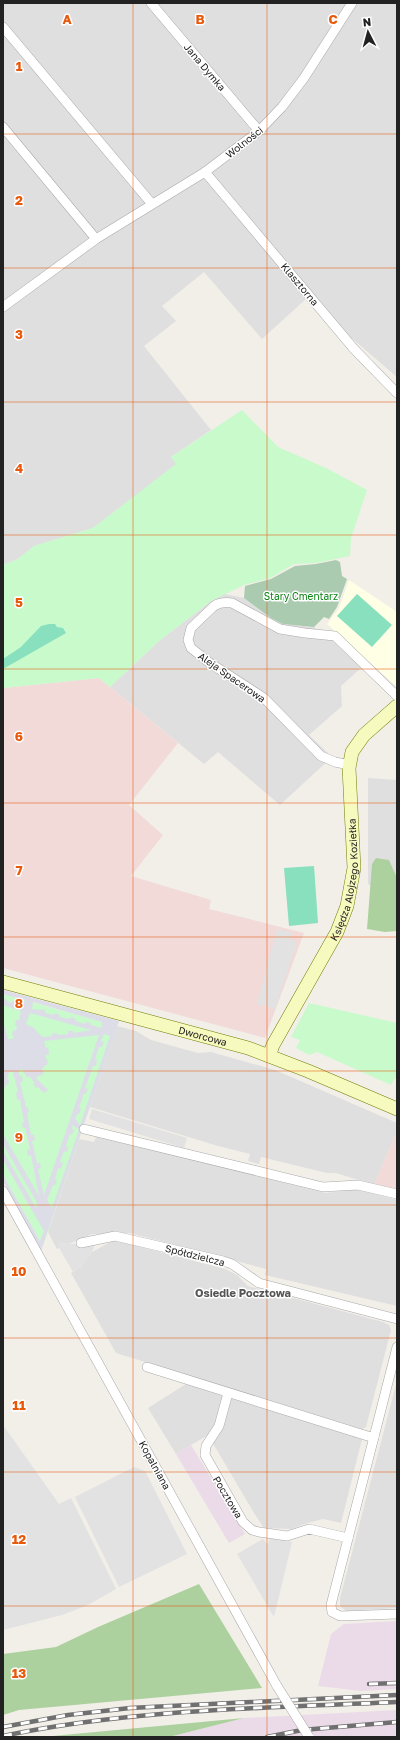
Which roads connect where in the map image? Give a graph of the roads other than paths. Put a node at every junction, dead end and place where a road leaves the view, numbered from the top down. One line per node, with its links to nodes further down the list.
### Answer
1 (151, 3): 5 (street, Jana Dymka)
2 (352, 3): 5 (street, Wolności)
3 (3, 27): 7 (street)
4 (3, 127): 8 (street)
5 (259, 131): 6 (street, Wolności)
6 (205, 172): 7 (street, Wolności); 10 (street, Klasztorna)
7 (152, 204): 8 (street, Wolności)
8 (96, 239): 9 (street, Wolności)
9 (5, 302)
10 (397, 393)
11 (397, 696): 13 (street, Aleja Spacerowa)
12 (397, 706): 13 (main road, Księdza Alojzego Koziełka)
13 (350, 765): 15 (main road, Księdza Alojzego Koziełka)
14 (3, 982): 15 (main road, Dworcowa)
15 (269, 1056): 16 (main road, Dworcowa)
16 (397, 1109)
17 (84, 1129): 19 (street)
18 (3, 1191): 28 (street, Kopalniana, bridge)
19 (397, 1194)
20 (81, 1243): 21 (street, Spółdzielcza)
21 (397, 1319)
22 (397, 1347): 25 (street)
23 (148, 1368): 24 (street)
24 (228, 1393): 25 (street); 26 (street, Pocztowa)
25 (374, 1438): 26 (street)
26 (348, 1538): 27 (street)
27 (397, 1614)
28 (309, 1737)

